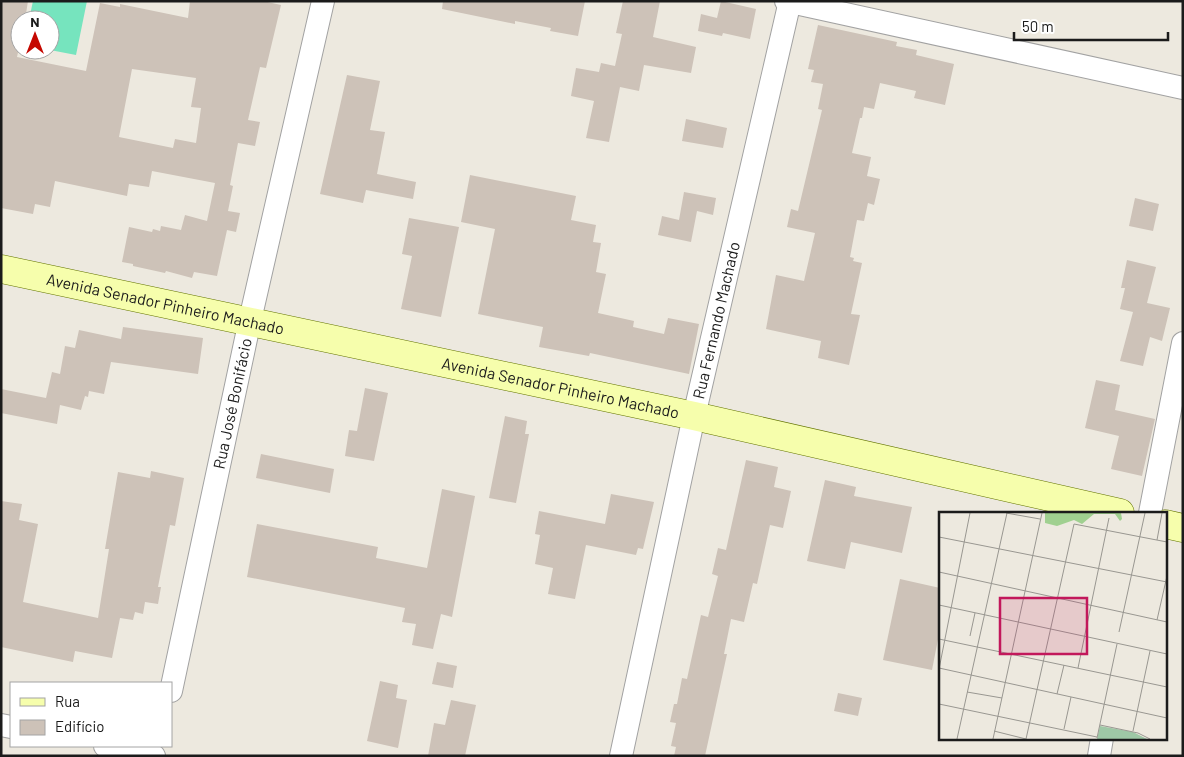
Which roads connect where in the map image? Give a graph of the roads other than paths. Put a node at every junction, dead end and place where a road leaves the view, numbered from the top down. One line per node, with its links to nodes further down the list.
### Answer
1 (323, 1): 5 (street, Rua José Bonifácio)
2 (788, 2): 3 (street); 7 (street, Rua Fernando Machado)
3 (1183, 88)
4 (1, 269): 5 (main road, Avenida Senador Pinheiro Machado)
5 (250, 320): 7 (main road, Avenida Senador Pinheiro Machado); 12 (street, Rua José Bonifácio)
6 (1183, 343): 9 (street)
7 (694, 416): 8 (main road, Avenida Senador Pinheiro Machado); 16 (street, Rua Fernando Machado)
8 (1116, 512)
9 (1150, 512)
10 (1166, 524): 11 (main road)
11 (1183, 528)
12 (172, 686)
13 (1102, 740): 17 (street)
14 (110, 747): 15 (street)
15 (156, 756)
16 (621, 756)
17 (1098, 756)

